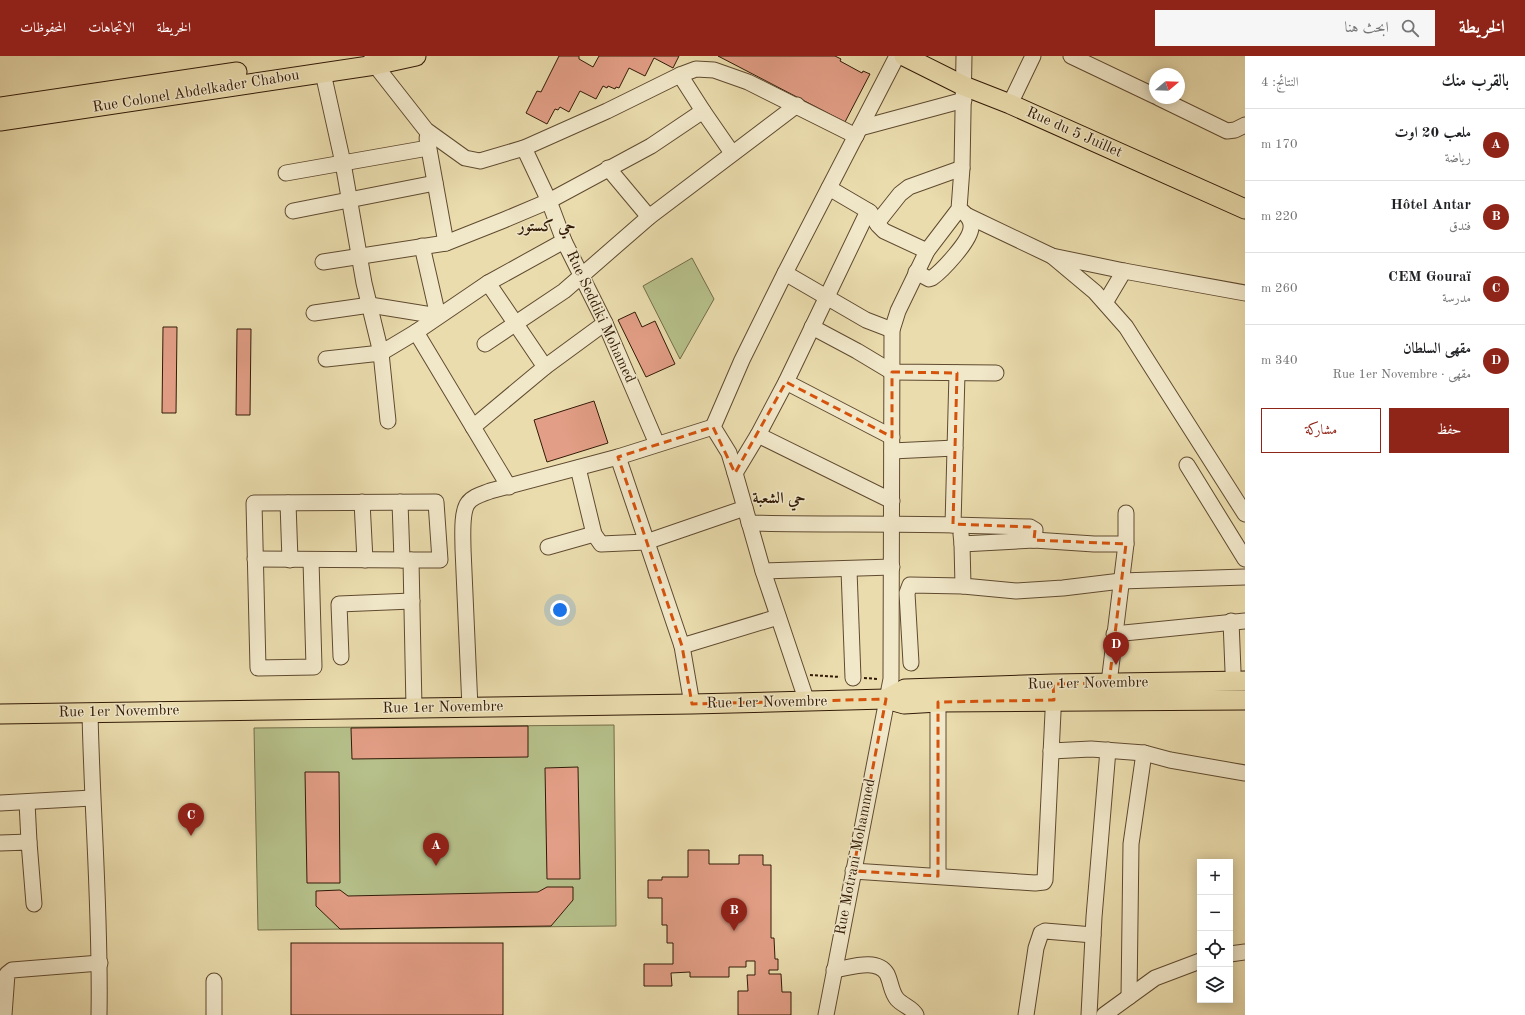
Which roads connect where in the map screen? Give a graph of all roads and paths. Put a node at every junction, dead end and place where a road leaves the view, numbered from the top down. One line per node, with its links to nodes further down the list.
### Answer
1 (348, 56): 17 (main road, Rue Colonel Abdelkader Chabou)
2 (416, 56): 8 (main road, Rue Colonel Abdelkader Chabou)
3 (897, 56): 20 (street)
4 (904, 56): 11 (main road, Rue du 5 Juillet)
5 (964, 56): 11 (street)
6 (1032, 56): 13 (street)
7 (1071, 56): 12 (street)
8 (373, 60): 9 (main road, Rue Colonel Abdelkader Chabou); 19 (street)
9 (323, 72): 17 (main road, Rue Colonel Abdelkader Chabou); 24 (street)
10 (680, 75): 15 (street); 16 (street); 22 (street)
11 (964, 93): 13 (main road, Rue du 5 Juillet); 20 (street); 26 (street)
12 (1149, 93)
13 (1010, 104): 32 (main road, Rue du 5 Juillet)
14 (1172, 104): 18 (street)
15 (797, 105): 20 (street); 23 (street)
16 (703, 111): 23 (street); 25 (street)
17 (5, 113)
18 (1245, 125)
19 (426, 130): 21 (street); 22 (street)
20 (858, 132): 29 (street)
21 (428, 148): 24 (street); 28 (street)
22 (524, 148): 31 (street, Rue Seddiki Mohamed)
23 (732, 153): 35 (street)
24 (343, 163): 27 (street); 30 (street)
25 (608, 168): 31 (street); 35 (street)
26 (962, 168): 34 (street); 36 (street)
27 (286, 173)
28 (435, 184): 30 (street); 38 (street)
29 (829, 188): 36 (street); 46 (street)
30 (350, 200): 33 (street); 42 (street)
31 (549, 202): 37 (street, Rue Seddiki Mohamed); 38 (street)
32 (1245, 209)
33 (293, 211)
34 (963, 212): 40 (street, Rue Motrani Mohammed); 41 (street); 45 (street)
35 (649, 217): 47 (street)
36 (872, 217): 40 (street); 50 (street)
37 (564, 241): 47 (street, Rue Seddiki Mohamed); 48 (street)
38 (446, 243): 39 (street)
39 (422, 246): 42 (street); 54 (street)
40 (927, 251): 45 (street, Rue Motrani Mohammed)
41 (1052, 256): 44 (street); 51 (street)
42 (360, 257): 43 (street); 52 (street)
43 (323, 262)
44 (1124, 271): 49 (street); 51 (street)
45 (916, 272): 58 (street, Rue Motrani Mohammed)
46 (785, 273): 50 (street); 70 (street)
47 (582, 276): 55 (street); 56 (street, Rue Seddiki Mohamed)
48 (488, 283): 54 (street); 55 (street)
49 (1245, 293)
50 (828, 297): 57 (street); 58 (street)
51 (1105, 303): 86 (street)
52 (370, 305): 53 (street); 54 (street); 61 (street)
53 (314, 314)
54 (438, 316): 59 (street)
55 (516, 323): 60 (street); 63 (street)
56 (605, 323): 63 (street); 72 (street, Rue Seddiki Mohamed)
57 (812, 327): 64 (street); 67 (street)
58 (892, 330): 64 (street, Rue Motrani Mohammed)
59 (416, 332): 61 (street); 69 (street)
60 (485, 344)
61 (381, 353): 62 (street); 68 (street)
62 (326, 359)
63 (545, 367): 69 (street)
64 (892, 372): 65 (street); 73 (street, Rue Motrani Mohammed)
65 (957, 372): 66 (street); 74 (street)
66 (996, 373)
67 (786, 382): 71 (street); 73 (street)
68 (388, 421)
69 (473, 427): 79 (street)
70 (713, 427): 72 (street); 78 (street)
71 (758, 435): 78 (street); 80 (street)
72 (657, 444): 75 (street)
73 (892, 444): 74 (street); 80 (street, Rue Motrani Mohammed)
74 (955, 448): 89 (street)
75 (618, 457): 77 (street); 92 (street)
76 (1187, 464): 96 (street)
77 (578, 468): 79 (street); 90 (street)
78 (735, 473): 84 (street)
79 (509, 487): 125 (street)
80 (892, 501): 88 (street, Rue Motrani Mohammed)
81 (362, 502): 82 (street); 83 (street); 100 (street)
82 (400, 502): 101 (street); 101 (street)
83 (288, 503): 97 (street); 98 (street)
84 (745, 508): 87 (street); 92 (street)
85 (1126, 513): 94 (street)
86 (1245, 514)
87 (749, 523): 88 (street); 104 (street)
88 (892, 524): 89 (street); 102 (street, Rue Motrani Mohammed)
89 (956, 525): 91 (street); 93 (street)
90 (594, 534): 92 (street); 95 (street)
91 (1034, 540): 93 (street); 94 (street)
92 (646, 542): 112 (street)
93 (962, 544): 107 (street)
94 (1126, 544): 106 (street)
95 (548, 548)
96 (1245, 558)
97 (255, 559): 98 (street); 99 (street)
98 (290, 560): 99 (street)
99 (311, 560): 100 (street)
100 (365, 560): 101 (street)
101 (406, 560): 108 (street)
102 (892, 567): 103 (street); 119 (street, Rue Motrani Mohammed)
103 (849, 570): 104 (street); 116 (street)
104 (763, 572): 109 (street)
105 (1245, 577): 106 (street)
106 (1121, 581): 107 (street); 111 (street)
107 (964, 586): 114 (street)
108 (412, 601): 113 (street); 124 (street)
109 (778, 617): 112 (street); 121 (street)
110 (1238, 621): 111 (street); 115 (street)
111 (1114, 634): 117 (street)
112 (682, 646): 123 (street)
113 (341, 657)
114 (911, 663)
115 (1239, 676): 117 (main road, Rue 1er Novembre)
116 (853, 678)
117 (1109, 684): 118 (main road, Rue 1er Novembre)
118 (1054, 692): 119 (main road, Rue 1er Novembre); 120 (main road, Rue 1er Novembre); 122 (main road, Rue 1er Novembre); 129 (street)
119 (886, 699): 121 (main road, Rue 1er Novembre); 122 (main road, Rue 1er Novembre); 137 (street, Rue Motrani Mohammed)
120 (1245, 700)
121 (807, 702): 123 (main road, Rue 1er Novembre)
122 (938, 702): 138 (street)
123 (692, 704): 125 (main road, Rue 1er Novembre)
124 (414, 708): 125 (main road, Rue 1er Novembre); 126 (main road, Rue 1er Novembre)
125 (470, 708)
126 (90, 712): 127 (main road, Rue 1er Novembre); 132 (street)
127 (0, 714)
128 (1108, 750): 129 (street); 130 (street); 140 (street)
129 (1051, 751): 138 (street)
130 (1144, 753): 131 (street); 147 (street)
131 (1245, 773)
132 (92, 798): 133 (street); 144 (street)
133 (27, 802): 134 (street); 135 (street)
134 (0, 803)
135 (29, 842): 136 (street); 139 (street)
136 (0, 844)
137 (853, 871): 138 (street); 145 (street, Rue Motrani Mohammed)
138 (938, 876)
139 (34, 904)
140 (1093, 935): 153 (street); 154 (street)
141 (1245, 952): 142 (street)
142 (1233, 954)
143 (1197, 962): 147 (street)
144 (100, 963): 148 (street); 149 (street)
145 (834, 970): 151 (street, Rue Motrani Mohammed); 152 (street)
146 (214, 981): 150 (street)
147 (1129, 997): 155 (street)
148 (4, 1015)
149 (99, 1015)
150 (214, 1015)
151 (826, 1015)
152 (916, 1015)
153 (1026, 1015)
154 (1089, 1015)
155 (1104, 1015)

